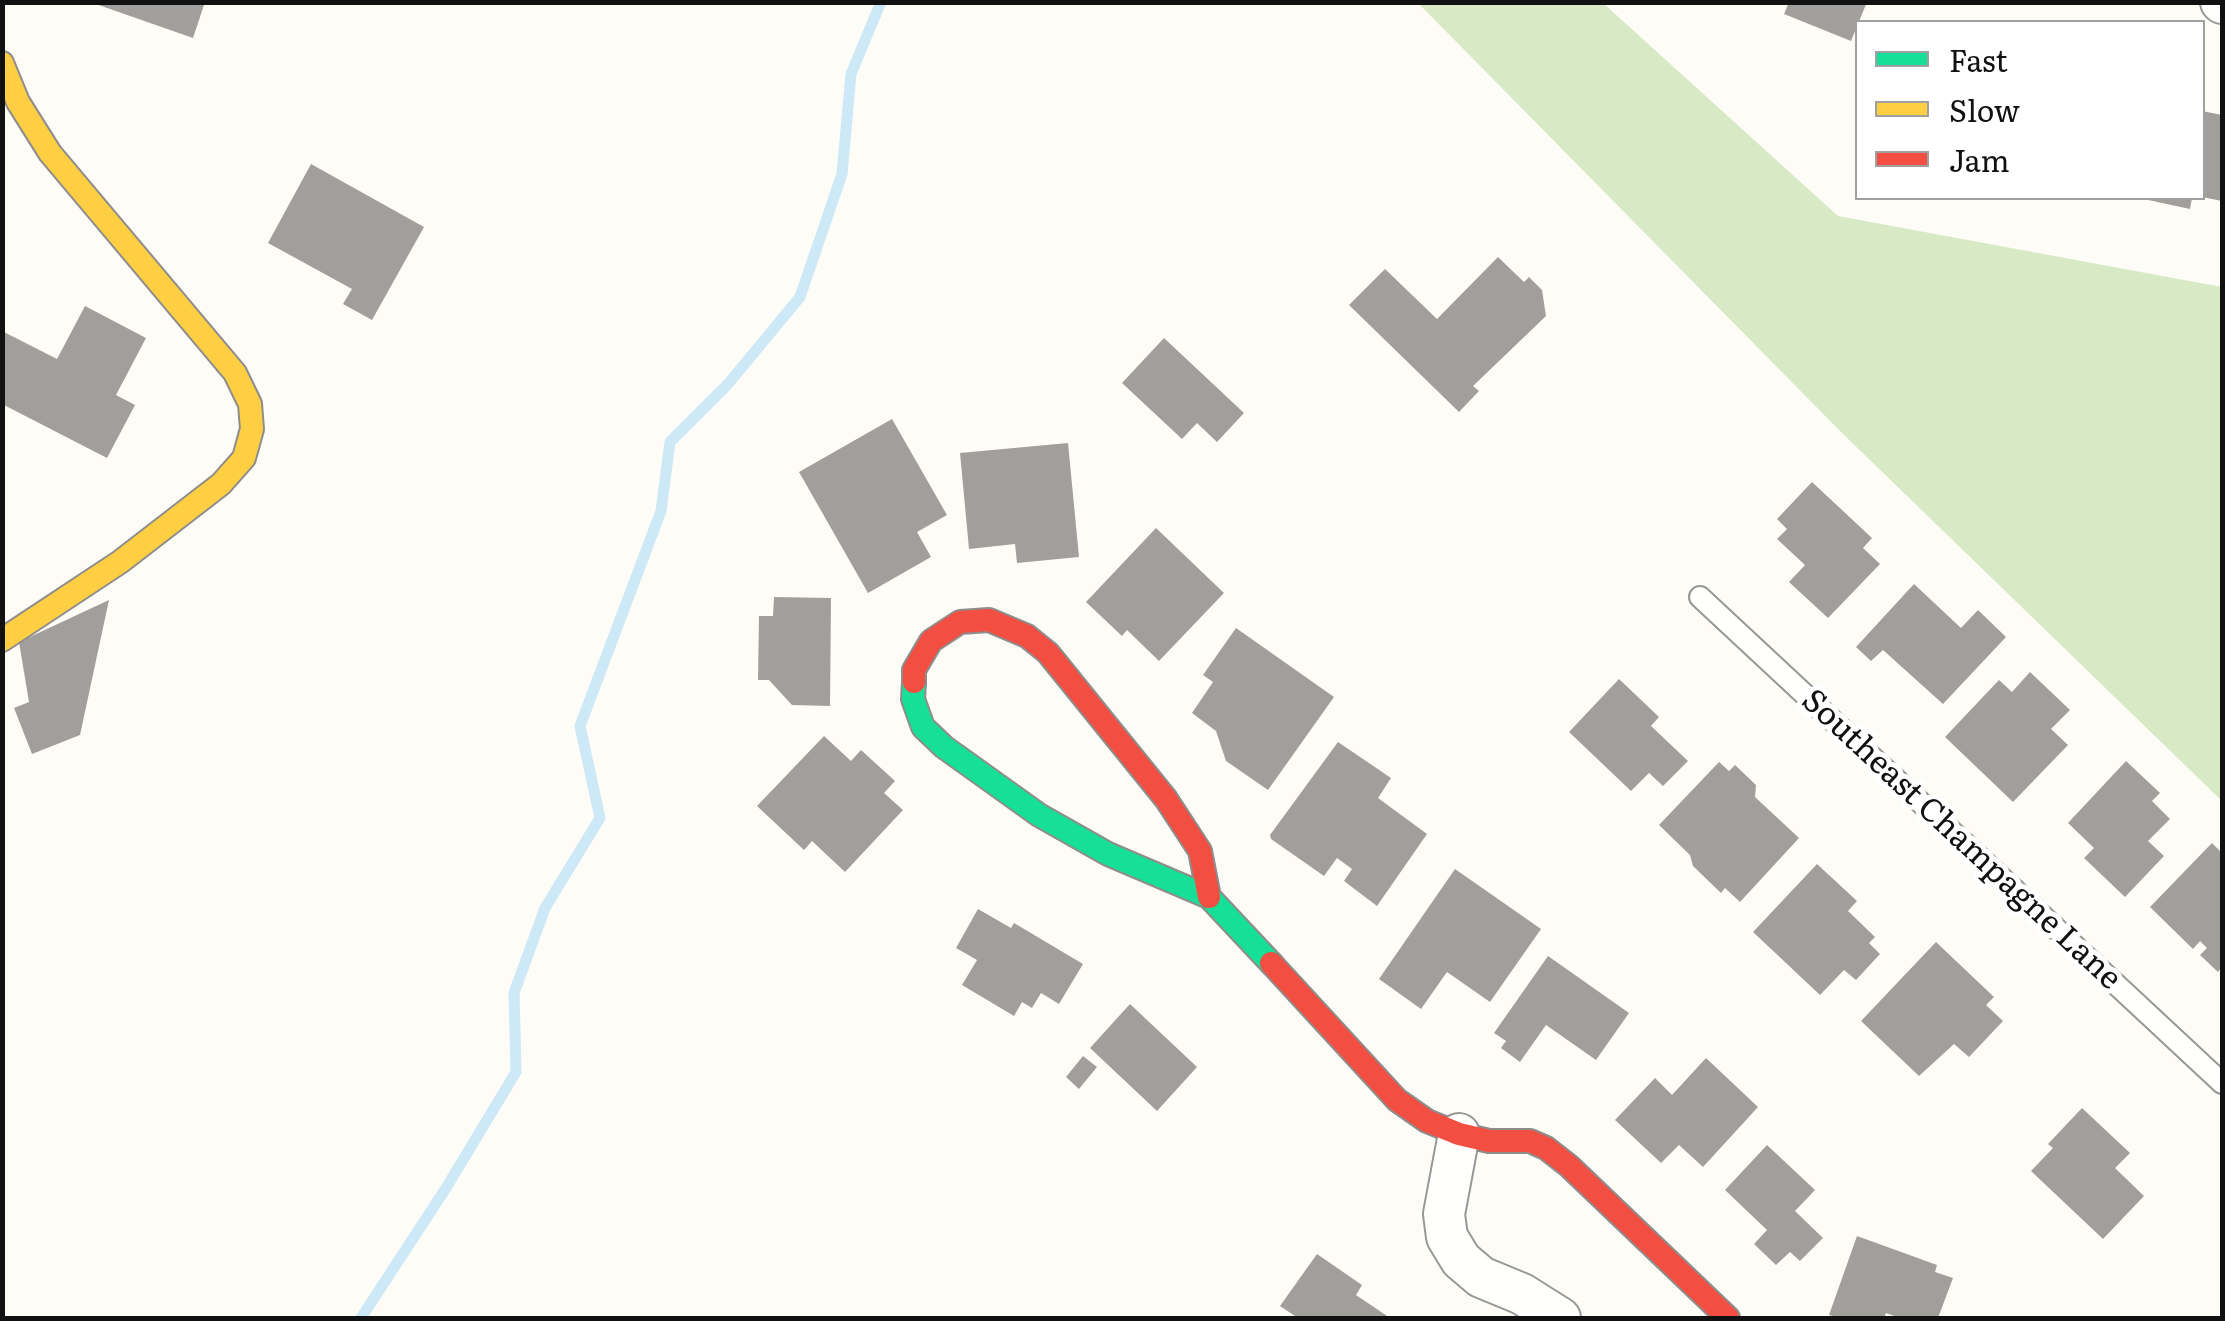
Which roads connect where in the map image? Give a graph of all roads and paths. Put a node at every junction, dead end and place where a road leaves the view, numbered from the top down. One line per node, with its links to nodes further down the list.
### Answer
1 (2, 63): 3 (street)
2 (1700, 598): 5 (lane, Southeast Champagne Lane)
3 (2, 640)
4 (1209, 897): 4 (street); 6 (street)
5 (2222, 1083)
6 (1459, 1134): 7 (street); 8 (street)
7 (1560, 1318)
8 (1728, 1318)

